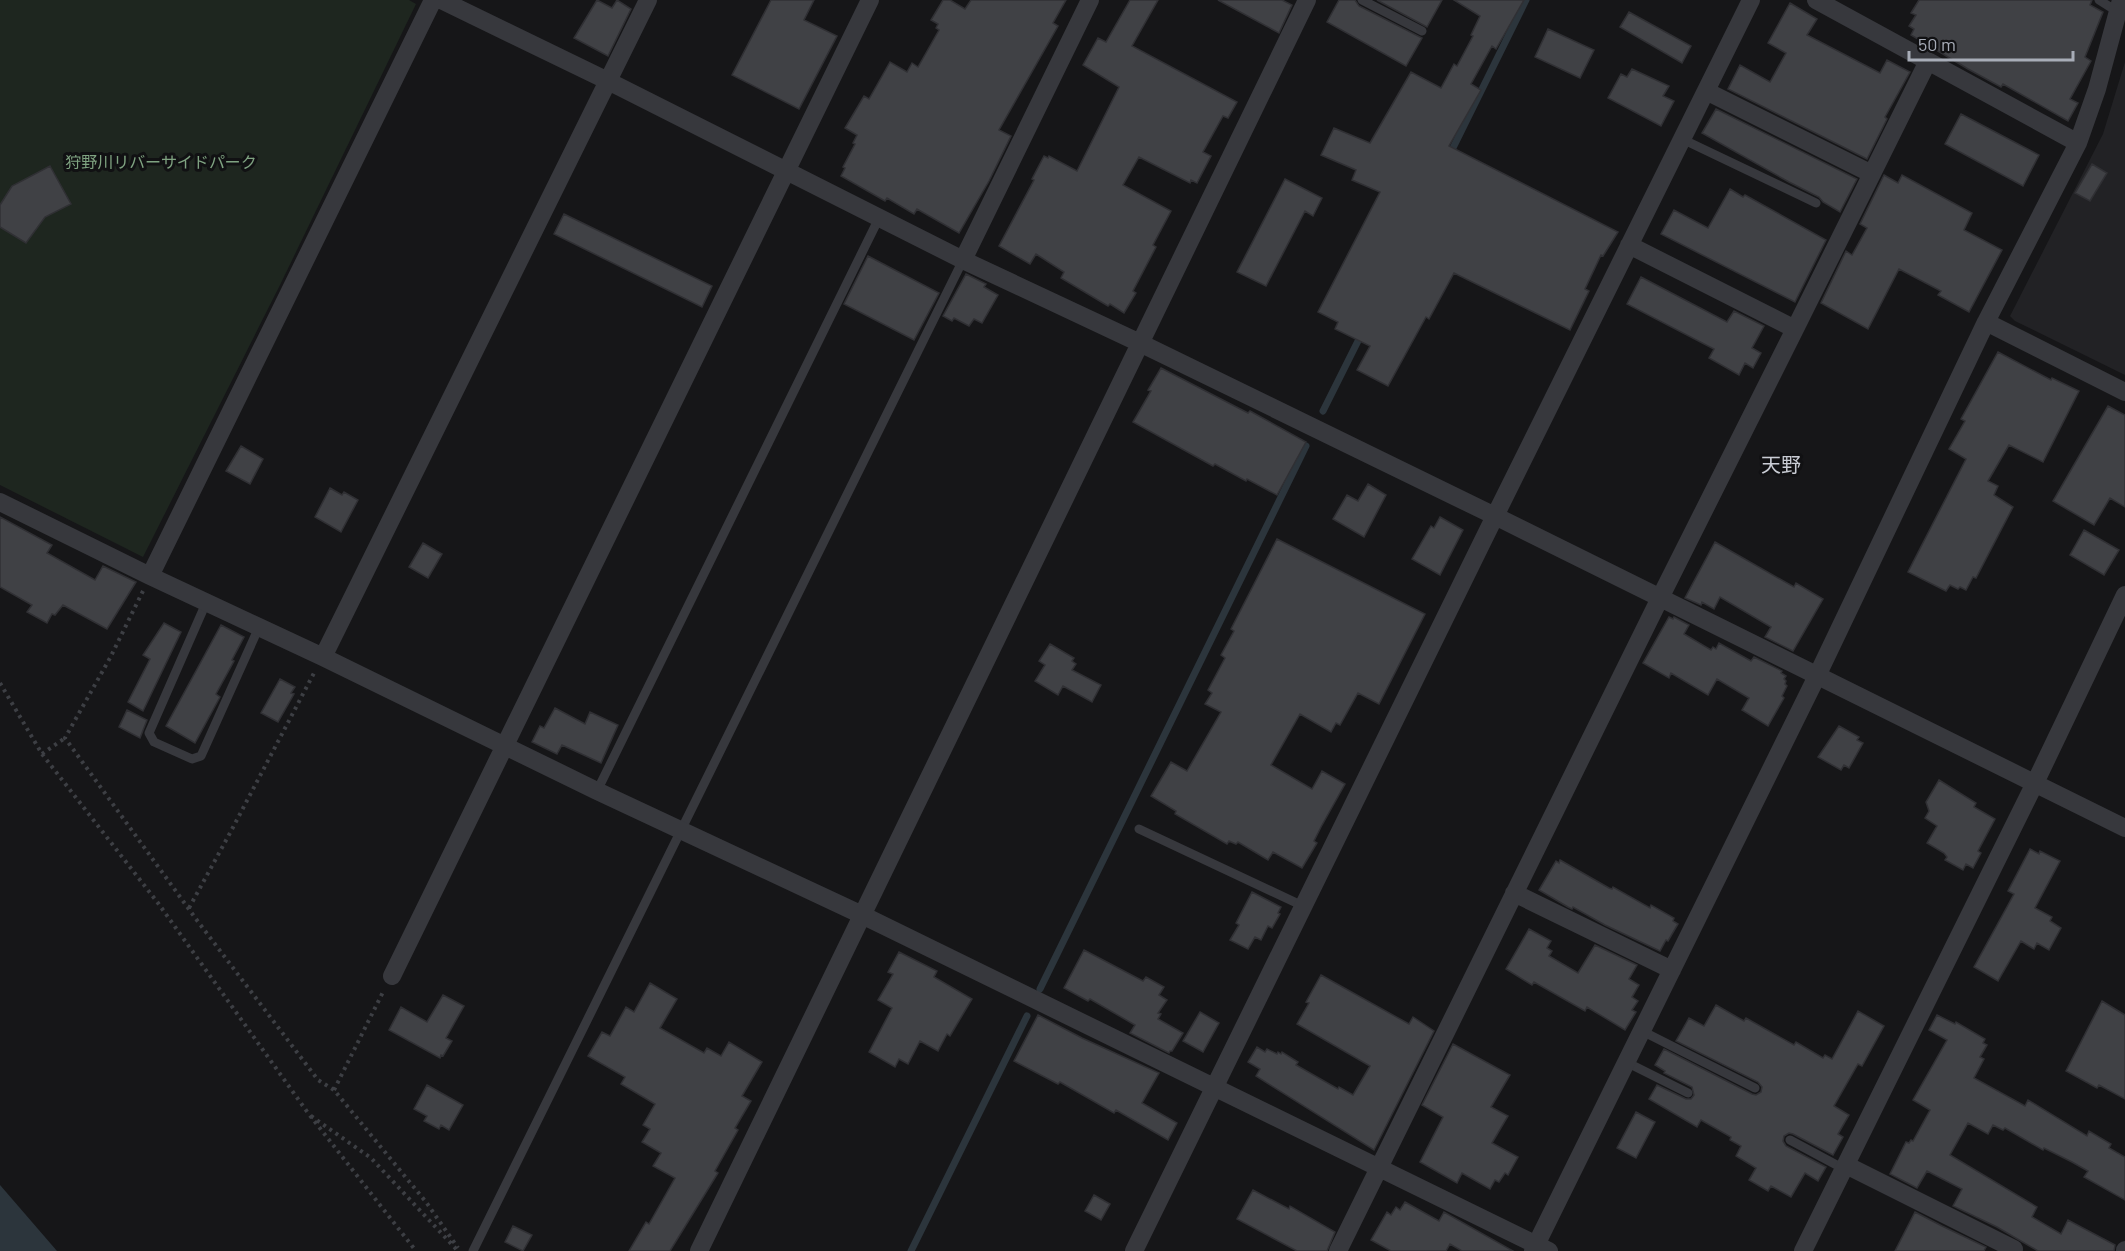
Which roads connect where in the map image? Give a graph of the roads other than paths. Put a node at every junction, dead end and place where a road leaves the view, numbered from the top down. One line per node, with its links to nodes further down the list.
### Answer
1 (433, 0): 30 (street)
2 (441, 0): 14 (street)
3 (648, 0): 14 (street)
4 (870, 0): 18 (street)
5 (1090, 0): 23 (street)
6 (1362, 0): 12 (lane)
7 (1751, 0): 15 (street)
8 (1816, 0): 13 (street)
9 (2099, 0): 11 (lane)
10 (1304, 1): 26 (street)
11 (2120, 6): 17 (street)
12 (1422, 31)
13 (1928, 61): 17 (street); 19 (street)
14 (608, 81): 18 (street); 35 (street)
15 (1706, 91): 16 (street); 19 (street)
16 (1682, 139): 20 (lane); 22 (street)
17 (2078, 143): 24 (street)
18 (785, 172): 21 (street); 37 (street)
19 (1872, 174): 25 (street)
20 (1816, 203)
21 (879, 218): 23 (street); 39 (lane)
22 (1629, 245): 25 (street); 29 (street)
23 (963, 260): 26 (street); 42 (lane)
24 (1986, 322): 27 (street); 36 (street)
25 (1796, 329): 32 (street)
26 (1142, 344): 29 (street); 45 (street)
27 (2125, 392)
28 (0, 501): 30 (street)
29 (1495, 516): 32 (street); 44 (street)
30 (150, 576): 33 (street)
31 (2125, 595): 38 (street)
32 (1660, 598): 36 (street); 43 (street)
33 (206, 603): 34 (street); 34 (lane)
34 (258, 627): 35 (street)
35 (323, 657): 37 (street)
36 (1817, 676): 38 (street); 46 (street)
37 (504, 745): 39 (street); 47 (street)
38 (2035, 783): 40 (street); 54 (street)
39 (597, 791): 42 (street)
40 (2125, 828)
41 (1139, 829): 44 (lane)
42 (682, 830): 45 (street); 58 (lane)
43 (1515, 893): 46 (street); 55 (street)
44 (1303, 906): 50 (street)
45 (860, 914): 50 (street); 59 (street)
46 (1672, 970): 48 (street)
47 (392, 975)
48 (1642, 1031): 49 (street); 51 (lane)
49 (1626, 1062): 52 (lane); 57 (street)
50 (1214, 1088): 55 (street); 60 (street)
51 (1755, 1088)
52 (1688, 1093)
53 (1790, 1140): 54 (lane)
54 (1845, 1167): 56 (street); 62 (street)
55 (1378, 1168): 57 (street); 61 (street)
56 (2014, 1248)
57 (1539, 1249)
58 (473, 1251)
59 (699, 1251)
60 (1134, 1251)
61 (1338, 1251)
62 (1803, 1251)

